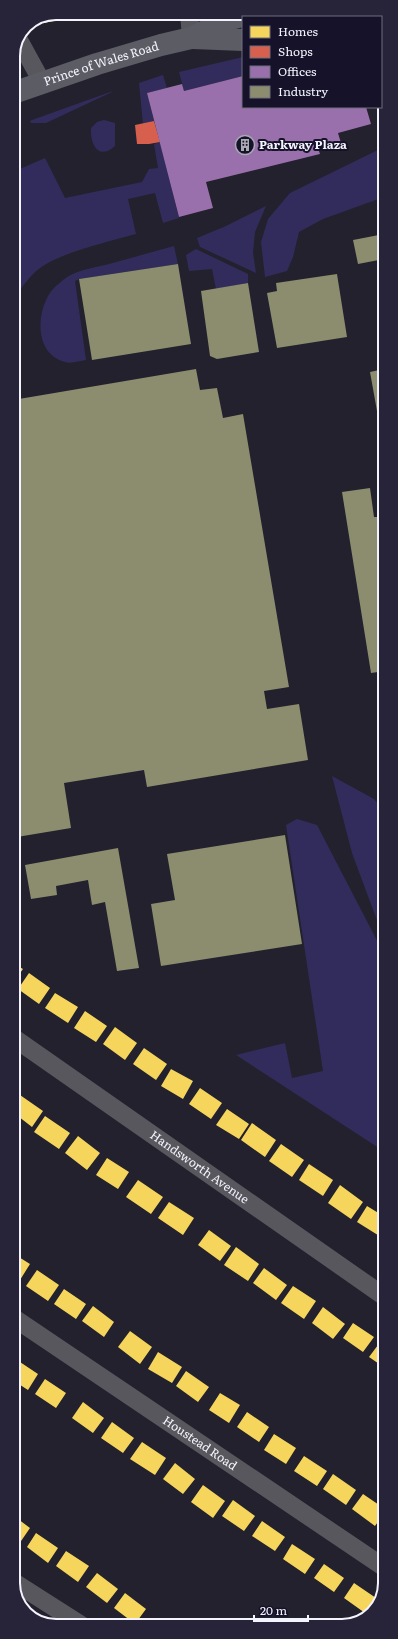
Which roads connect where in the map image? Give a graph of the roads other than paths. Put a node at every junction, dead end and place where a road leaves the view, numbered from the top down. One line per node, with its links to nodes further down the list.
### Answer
1 (190, 20): 3 (street)
2 (228, 20): 3 (highway, Prince of Wales Road)
3 (192, 38): 4 (highway, Prince of Wales Road); 6 (highway, Prince of Wales Road)
4 (242, 40)
5 (22, 44): 6 (street)
6 (42, 82): 7 (highway, Prince of Wales Road)
7 (20, 90)
8 (20, 1042): 9 (street, Handsworth Avenue)
9 (378, 1292)
10 (20, 1322): 11 (street, Houstead Road)
11 (378, 1563)
12 (20, 1586): 13 (street)
13 (72, 1619)

